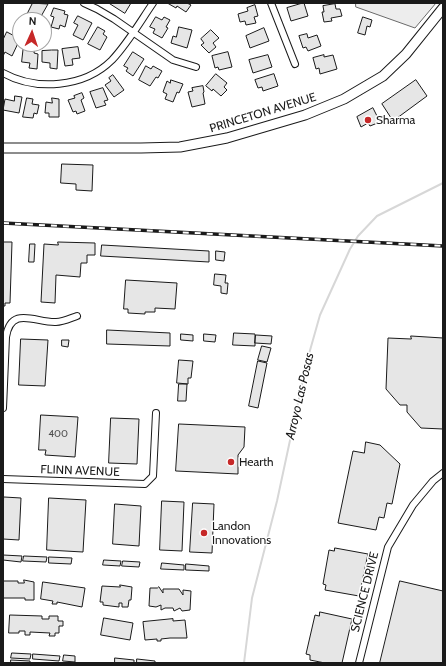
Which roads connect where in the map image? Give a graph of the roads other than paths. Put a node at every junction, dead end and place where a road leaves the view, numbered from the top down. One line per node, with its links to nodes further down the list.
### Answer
1 (84, 3): 5 (street)
2 (153, 3): 5 (street)
3 (271, 3): 6 (street)
4 (443, 8): 9 (street, PRINCETON AVENUE)
5 (133, 33): 7 (street); 8 (street)
6 (295, 64)
7 (196, 67)
8 (3, 73)
9 (3, 148)
10 (77, 316): 11 (street)
11 (3, 408)
12 (156, 413): 14 (street, FLINN AVENUE)
13 (443, 473): 15 (street, SCIENCE DRIVE)
14 (3, 479)
15 (359, 663)

